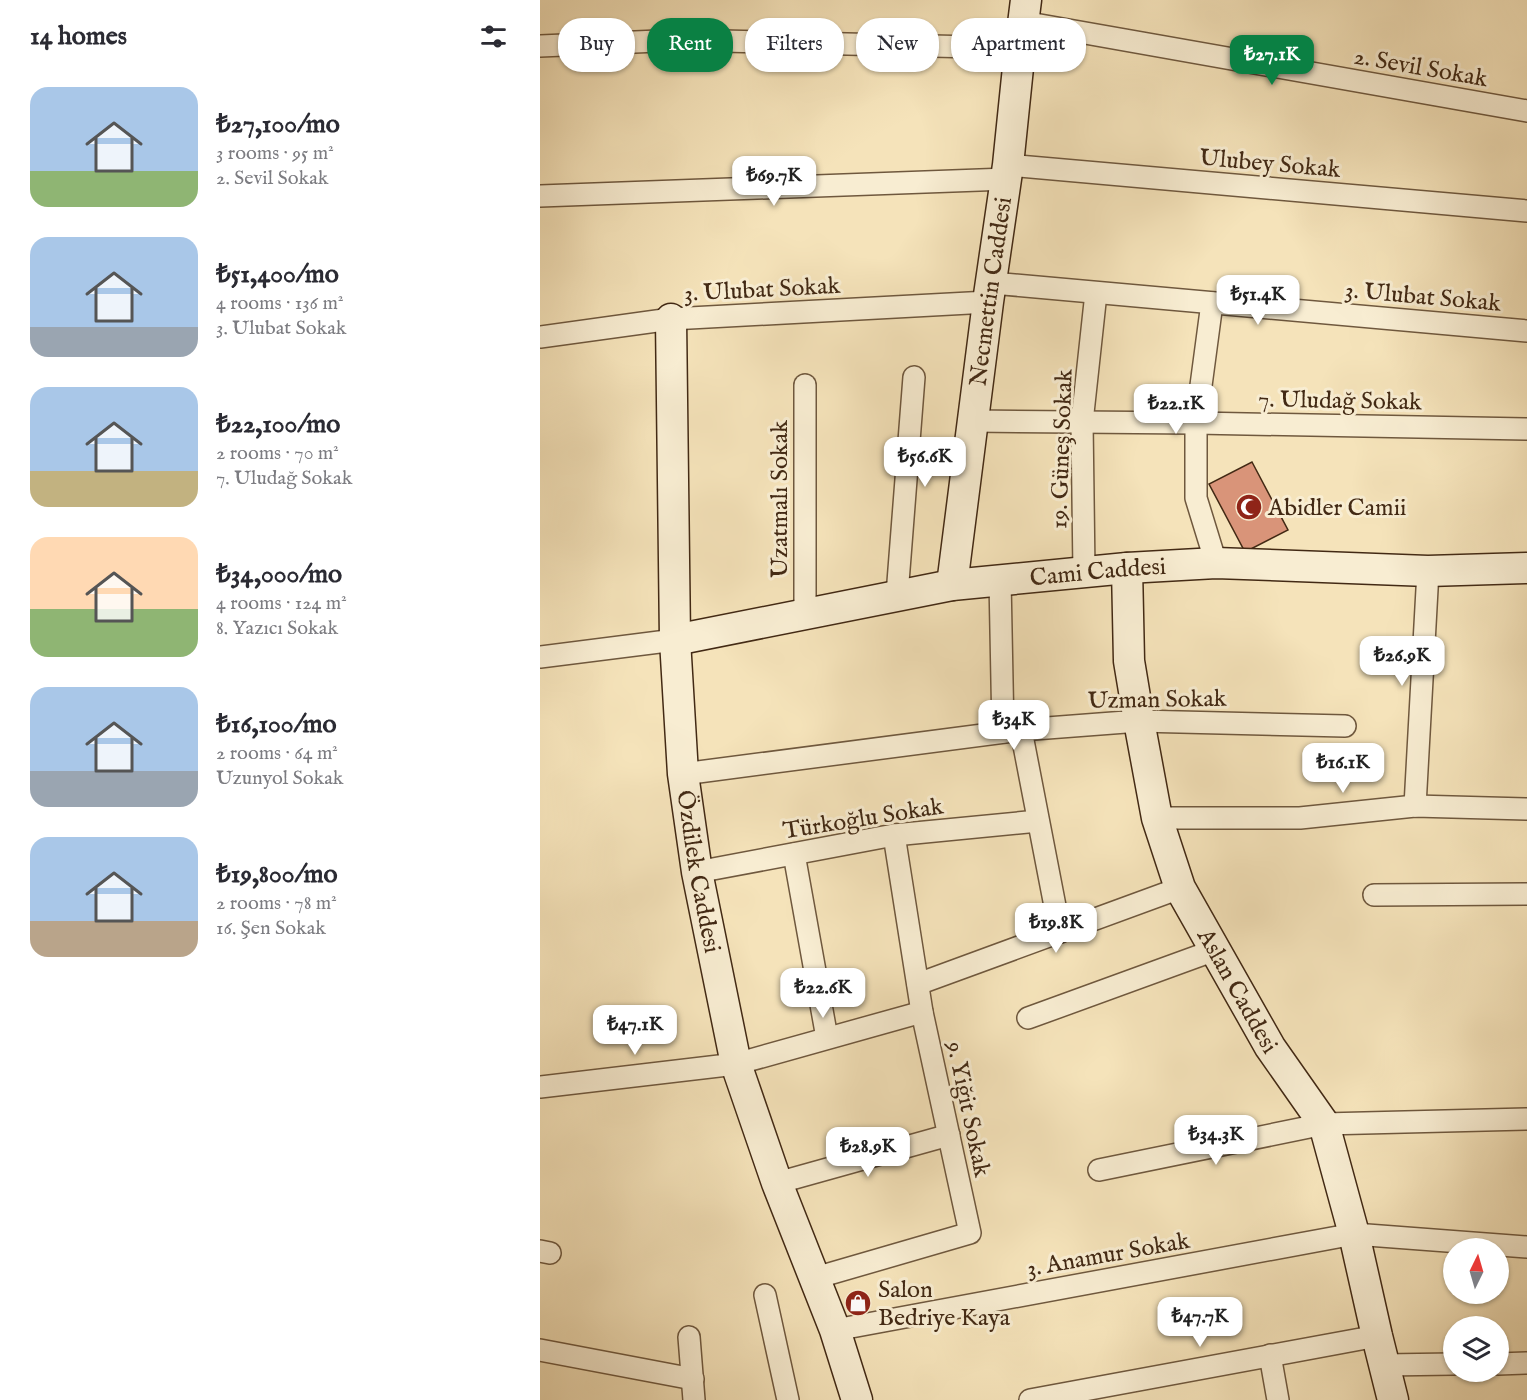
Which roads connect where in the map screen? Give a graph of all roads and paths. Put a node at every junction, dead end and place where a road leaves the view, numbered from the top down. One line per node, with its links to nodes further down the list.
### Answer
1 (951, 27): 3 (street, 2. Sevil Sokak)
2 (1086, 34): 5 (street, 2. Sevil Sokak)
3 (540, 46)
4 (1018, 72): 6 (main road, Necmettin Caddesi)
5 (1527, 111)
6 (1007, 172): 7 (street, Ulubey Sokak); 8 (street, Ulubey Sokak); 9 (main road, Necmettin Caddesi)
7 (540, 196)
8 (1527, 211)
9 (990, 293): 10 (street, 3. Ulubat Sokak); 12 (street, 3. Ulubat Sokak); 17 (main road, Necmettin Caddesi)
10 (1096, 293): 11 (street, 3. Ulubat Sokak); 18 (street, 19. Güneş Sokak)
11 (1212, 303): 13 (street, 3. Ulubat Sokak); 19 (street)
12 (671, 320): 14 (street, 3. Ulubat Sokak); 30 (main road, Özdilek Caddesi)
13 (1527, 331)
14 (540, 337)
15 (914, 377): 28 (street)
16 (805, 385): 29 (street, Uzatmalı Sokak)
17 (973, 422): 18 (street, 7. Uludağ Sokak); 27 (main road, Necmettin Caddesi)
18 (1082, 422): 19 (street, 7. Uludağ Sokak); 25 (street, 19. Güneş Sokak)
19 (1196, 423): 20 (street, 7. Uludağ Sokak); 21 (street)
20 (1527, 429)
21 (1216, 563): 22 (main road, Cami Caddesi); 24 (main road, Cami Caddesi)
22 (1127, 568): 25 (main road, Cami Caddesi); 32 (main road, Aslan Caddesi)
23 (1527, 568): 24 (main road, Cami Caddesi)
24 (1428, 571): 36 (street)
25 (1084, 572): 26 (main road, Cami Caddesi)
26 (1000, 580): 27 (main road, Cami Caddesi); 34 (street)
27 (952, 585): 28 (main road, Cami Caddesi)
28 (897, 596): 29 (main road, Cami Caddesi)
29 (805, 614): 30 (main road, Cami Caddesi)
30 (675, 640): 31 (street); 35 (main road, Özdilek Caddesi)
31 (540, 657)
32 (1139, 721): 33 (street, Uzman Sokak); 34 (street, Uzman Sokak); 38 (main road, Aslan Caddesi)
33 (1346, 726)
34 (1012, 731): 35 (street, Uzman Sokak); 39 (street)
35 (683, 774): 42 (main road, Özdilek Caddesi)
36 (1415, 806): 37 (street); 38 (street)
37 (1527, 808)
38 (1157, 818): 43 (main road, Aslan Caddesi)
39 (1038, 821): 40 (street, Türkoğlu Sokak); 46 (street)
40 (894, 835): 41 (street, Türkoğlu Sokak); 48 (street, 9. Yiğit Sokak)
41 (794, 854): 42 (street, Türkoğlu Sokak); 51 (street)
42 (697, 872): 52 (main road, Özdilek Caddesi)
43 (1180, 888): 46 (street); 47 (main road, Aslan Caddesi)
44 (1527, 894): 45 (street)
45 (1374, 895)
46 (1060, 932): 48 (street)
47 (1215, 950): 50 (street); 55 (main road, Aslan Caddesi)
48 (918, 984): 49 (street, 9. Yiğit Sokak)
49 (922, 1012): 51 (street); 56 (street, 9. Yiğit Sokak)
50 (1028, 1018)
51 (827, 1038): 52 (street)
52 (736, 1064): 53 (street); 58 (main road, Özdilek Caddesi)
53 (540, 1088)
54 (1527, 1119): 55 (street)
55 (1324, 1124): 57 (street); 59 (main road, Aslan Caddesi)
56 (949, 1135): 58 (street); 61 (street, 9. Yiğit Sokak)
57 (1099, 1170)
58 (777, 1183): 61 (main road, Özdilek Caddesi)
59 (1354, 1234): 60 (street, 3. Anamur Sokak); 63 (street, 3. Anamur Sokak); 64 (main road, Aslan Caddesi)
60 (1527, 1247)
61 (815, 1278): 63 (main road, Özdilek Caddesi)
62 (765, 1295): 73 (street)
63 (835, 1330): 74 (main road, Özdilek Caddesi)
64 (1377, 1336): 67 (street); 71 (main road, Aslan Caddesi)
65 (689, 1337): 72 (street)
66 (540, 1350): 72 (street)
67 (1270, 1355): 75 (street); 76 (street)
68 (1527, 1363): 70 (street)
69 (1443, 1364): 71 (street)
70 (1509, 1364)
71 (1384, 1365): 77 (main road, Aslan Caddesi)
72 (694, 1390)
73 (788, 1400)
74 (857, 1400)
75 (1030, 1400)
76 (1278, 1400)
77 (1393, 1400)

